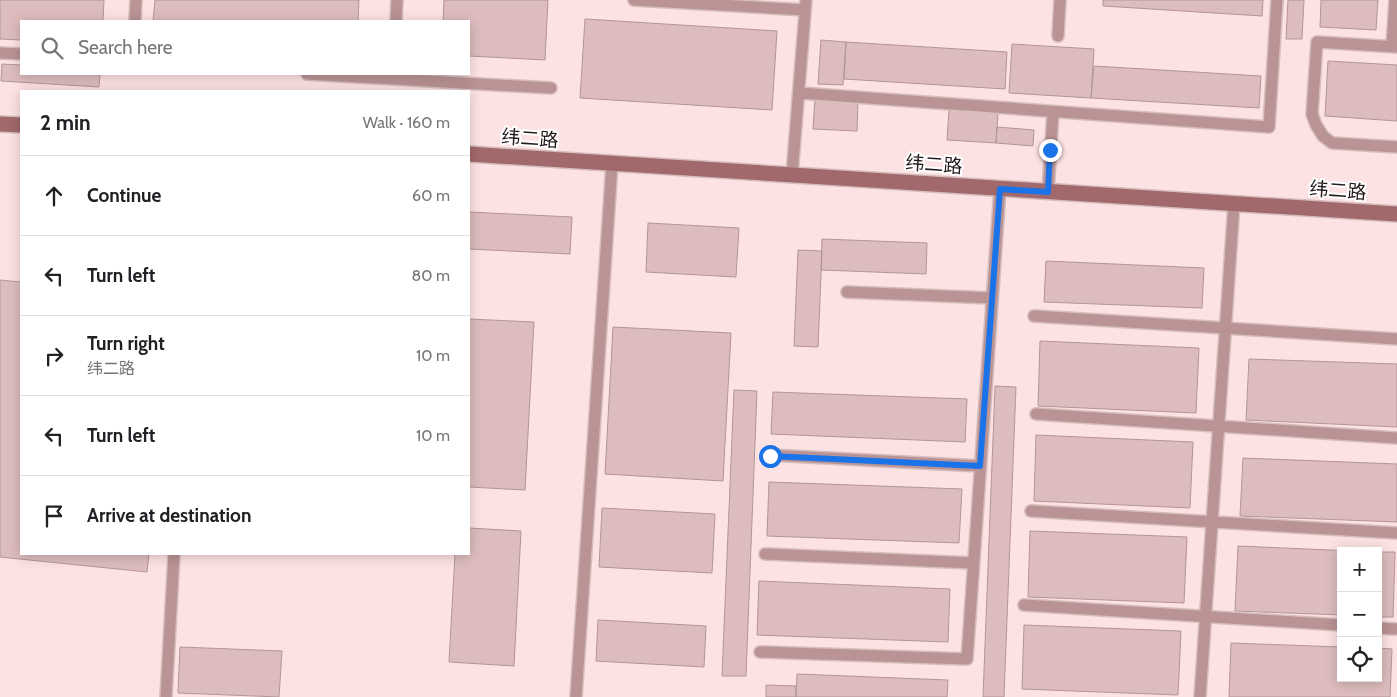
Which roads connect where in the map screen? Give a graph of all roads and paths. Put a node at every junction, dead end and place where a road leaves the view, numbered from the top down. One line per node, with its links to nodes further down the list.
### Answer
1 (136, 0): 8 (lane)
2 (397, 0): 9 (lane)
3 (634, 0): 7 (lane)
4 (1060, 0): 10 (lane)
5 (1277, 0): 19 (lane)
6 (1395, 0): 11 (lane)
7 (805, 5): 18 (lane)
8 (135, 20)
9 (396, 20)
10 (1058, 36)
11 (1394, 47): 22 (lane)
12 (0, 53): 13 (lane)
13 (20, 54)
14 (350, 75): 15 (lane)
15 (393, 76): 16 (lane); 17 (lane)
16 (551, 88)
17 (392, 90)
18 (799, 94): 19 (lane); 25 (lane)
19 (1053, 112): 27 (lane)
20 (0, 124): 21 (street)
21 (20, 125)
22 (1397, 147)
23 (470, 154): 24 (street, 纬二路)
24 (612, 164): 25 (street, 纬二路); 53 (lane)
25 (792, 175): 26 (street, 纬二路)
26 (1000, 189): 27 (street, 纬二路); 31 (lane)
27 (1048, 192): 28 (street, 纬二路)
28 (1234, 204): 29 (street, 纬二路); 33 (lane)
29 (1397, 214)
30 (847, 292): 31 (lane)
31 (992, 298): 39 (lane)
32 (1034, 316): 33 (lane)
33 (1226, 328): 34 (lane); 36 (lane)
34 (1397, 339)
35 (1036, 414): 36 (lane)
36 (1219, 426): 37 (lane); 41 (lane)
37 (1397, 438)
38 (770, 456): 39 (lane)
39 (980, 466): 45 (lane)
40 (1031, 512): 41 (lane)
41 (1212, 522): 42 (lane); 47 (lane)
42 (1397, 532)
43 (765, 554): 45 (lane)
44 (174, 555): 52 (lane)
45 (974, 563): 51 (lane)
46 (1024, 605): 47 (lane)
47 (1206, 616): 48 (lane); 54 (lane)
48 (1337, 625)
49 (1382, 628): 50 (lane)
50 (1395, 629)
51 (760, 652)
52 (166, 697)
53 (576, 697)
54 (1200, 697)

